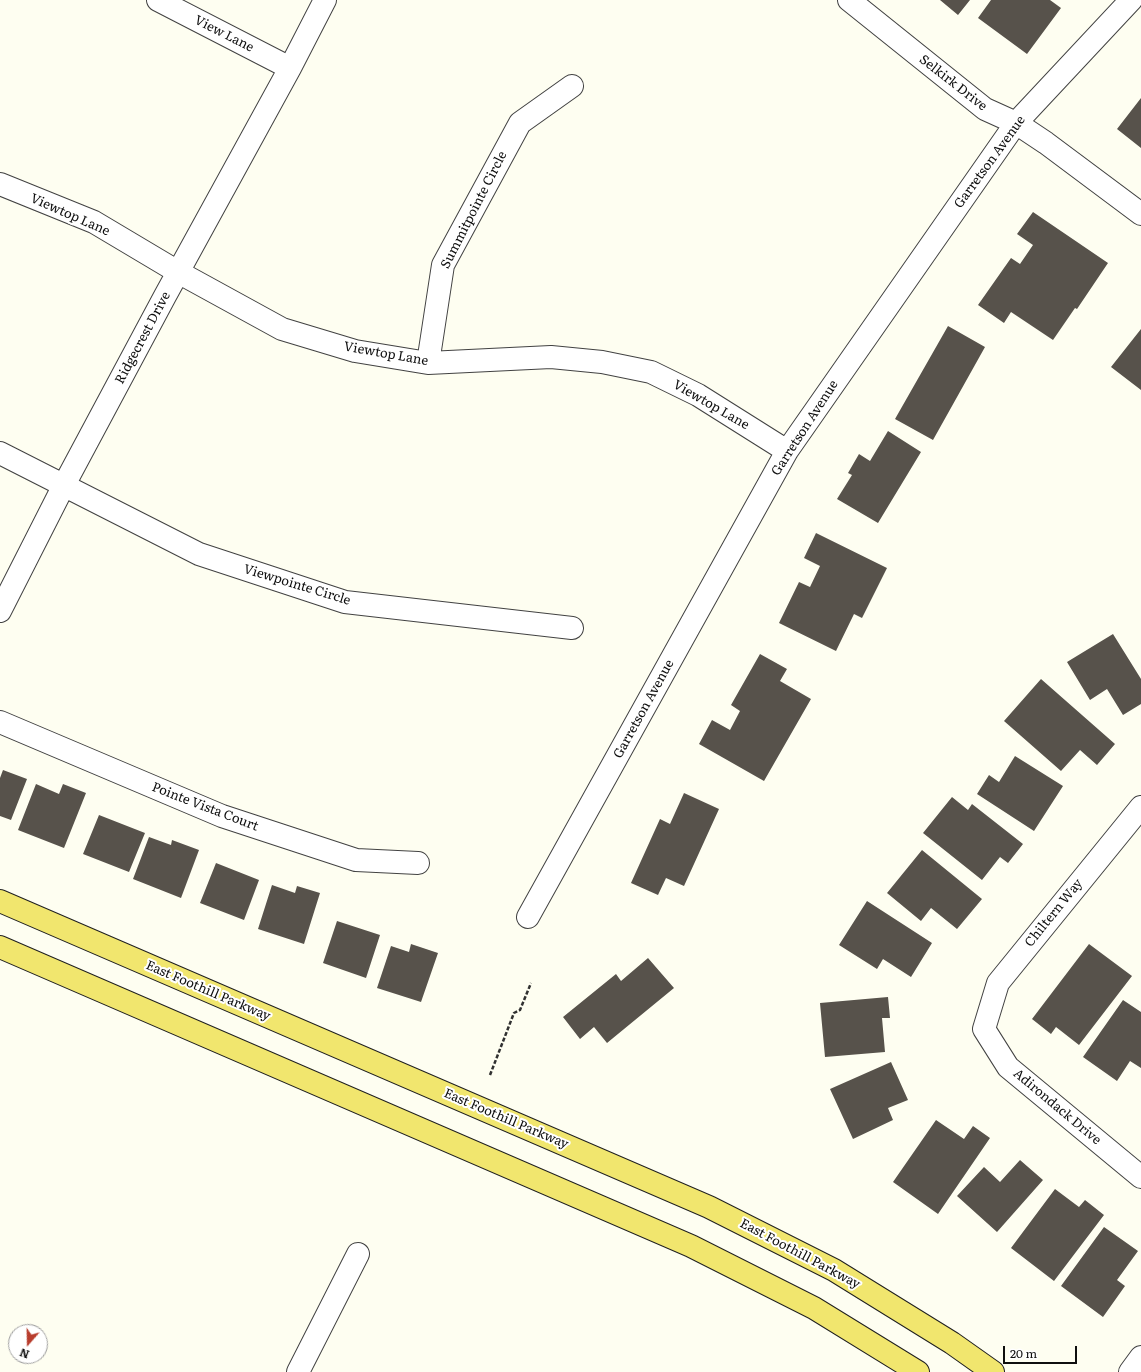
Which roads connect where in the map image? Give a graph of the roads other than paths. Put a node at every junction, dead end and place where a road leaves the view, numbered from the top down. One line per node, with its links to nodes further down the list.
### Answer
1 (158, 0): 5 (street, View Lane)
2 (325, 0): 5 (street, Ridgecrest Drive)
3 (849, 0): 7 (street, Selkirk Drive)
4 (1131, 0): 7 (street, Garretson Avenue)
5 (290, 68): 10 (street, Ridgecrest Drive)
6 (572, 86): 11 (street, Summitpointe Circle)
7 (1016, 123): 9 (street, Selkirk Drive); 12 (street, Garretson Avenue)
8 (0, 184): 10 (street, Viewtop Lane)
9 (1141, 214)
10 (178, 272): 11 (street, Viewtop Lane); 14 (street, Ridgecrest Drive)
11 (428, 363): 12 (street, Viewtop Lane)
12 (787, 451): 21 (street, Garretson Avenue)
13 (0, 453): 14 (street, Viewpointe Circle)
14 (64, 485): 15 (street, Ridgecrest Drive); 16 (street, Viewpointe Circle)
15 (0, 611)
16 (572, 628)
17 (0, 722): 19 (street, Pointe Vista Court)
18 (1141, 807): 23 (street, Chiltern Way)
19 (418, 863)
20 (0, 900): 29 (main road, East Foothill Parkway)
21 (528, 917)
22 (0, 947): 28 (main road)
23 (984, 1029): 24 (street, Adirondack Drive)
24 (1141, 1177)
25 (358, 1254): 27 (street)
26 (1141, 1357): 30 (street)
27 (298, 1372)
28 (918, 1372)
29 (993, 1372)
30 (1130, 1372)

